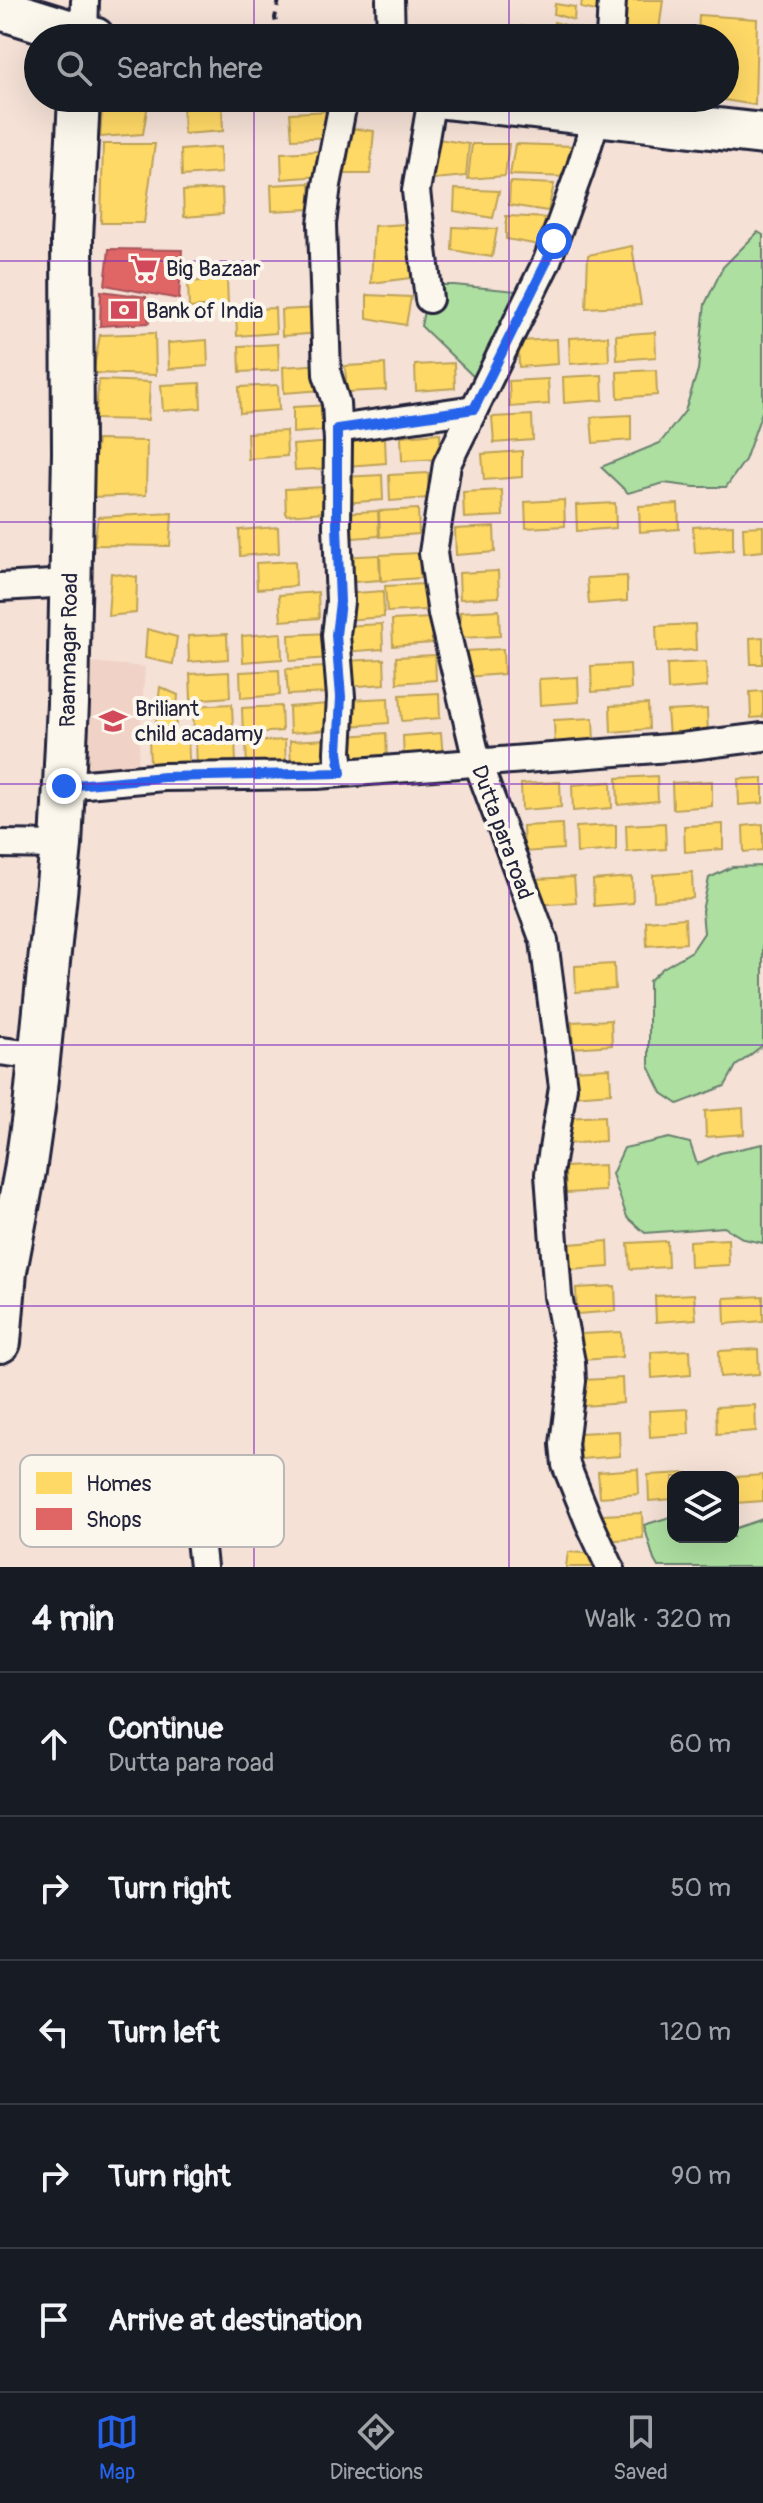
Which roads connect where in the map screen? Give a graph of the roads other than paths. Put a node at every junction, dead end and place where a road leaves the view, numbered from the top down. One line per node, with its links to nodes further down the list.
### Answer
1 (390, 0): 5 (street)
2 (612, 0): 6 (street)
3 (0, 9): 4 (highway)
4 (69, 24)
5 (391, 24)
6 (611, 24)
7 (78, 112): 16 (highway, Raamnagar Road)
8 (341, 112): 15 (street)
9 (430, 112): 13 (street)
10 (599, 112): 14 (street, Dutta para road)
11 (625, 112): 12 (highway)
12 (763, 134)
13 (429, 299)
14 (474, 409): 15 (street); 19 (street, Dutta para road)
15 (337, 429): 20 (street)
16 (70, 583): 17 (street); 21 (highway, Raamnagar Road)
17 (0, 587)
18 (763, 737): 19 (street)
19 (477, 761): 20 (street); 29 (street, Dutta para road)
20 (341, 773): 21 (street)
21 (64, 786): 23 (highway, Raamnagar Road)
22 (0, 844): 23 (street)
23 (61, 845): 25 (highway, Raamnagar Road)
24 (0, 1051): 25 (street)
25 (40, 1056): 26 (highway, Raamnagar Road)
26 (0, 1342)
27 (201, 1547): 28 (street)
28 (203, 1567)
29 (610, 1567)

